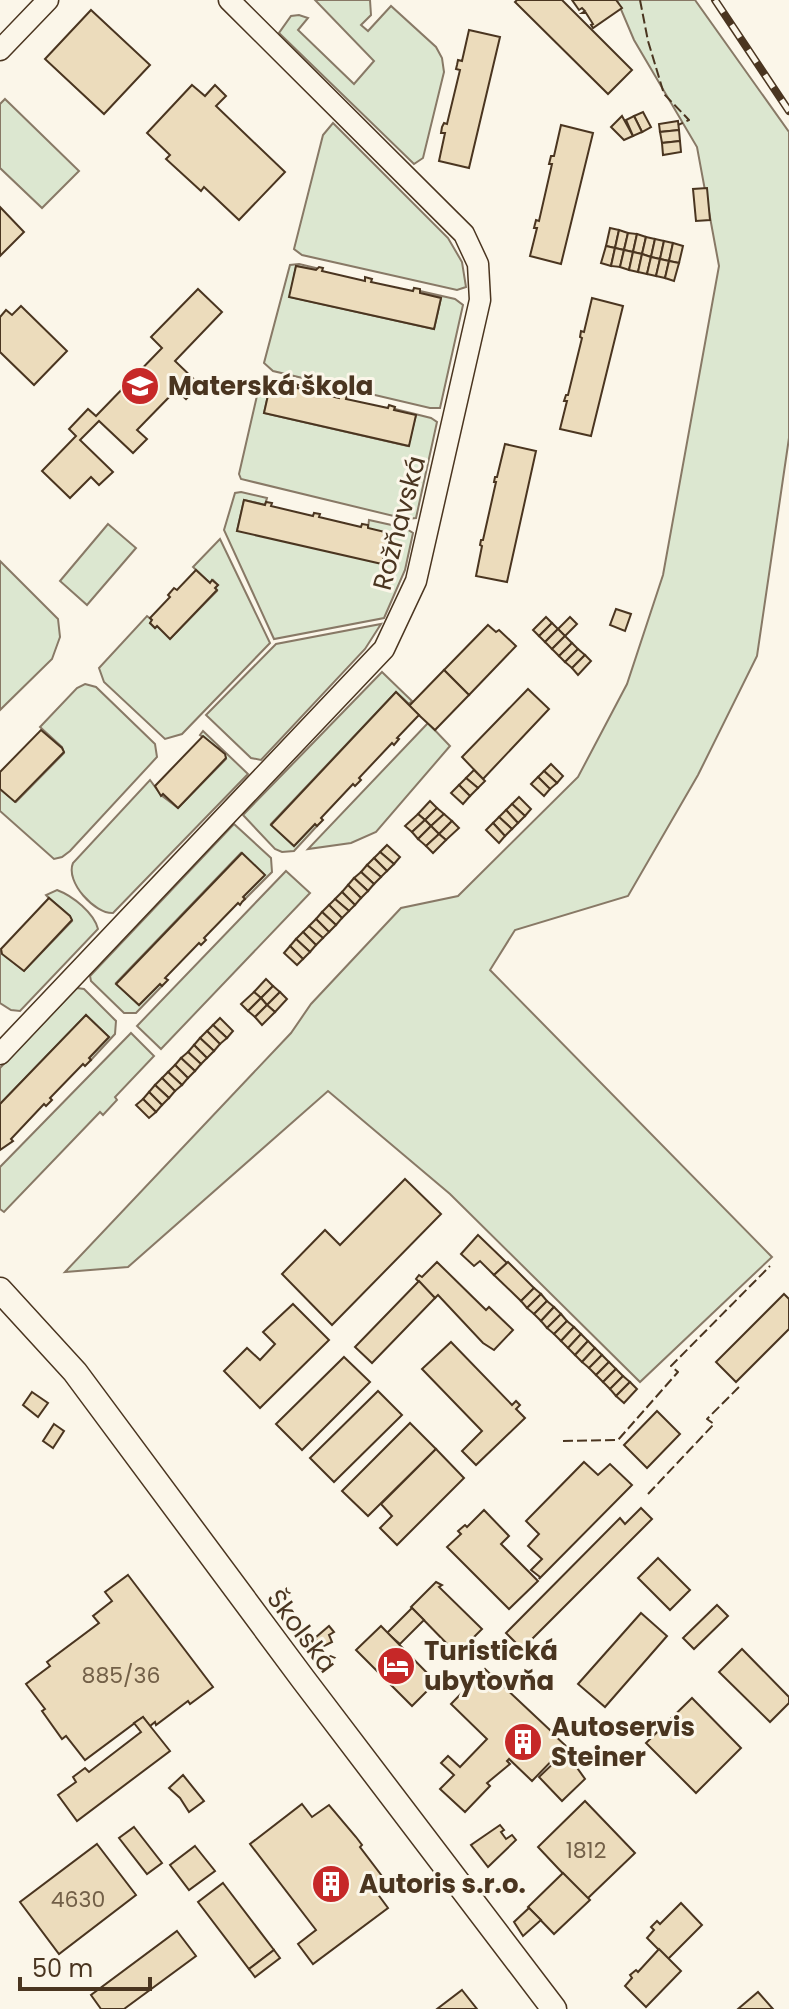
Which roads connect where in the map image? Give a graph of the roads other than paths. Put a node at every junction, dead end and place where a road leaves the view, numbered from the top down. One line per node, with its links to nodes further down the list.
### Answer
1 (48, 0): 3 (street)
2 (229, 0): 4 (street, Rožňavská)
3 (0, 50)
4 (0, 1054)
5 (0, 1290): 6 (main road, Školská)
6 (554, 2009)

